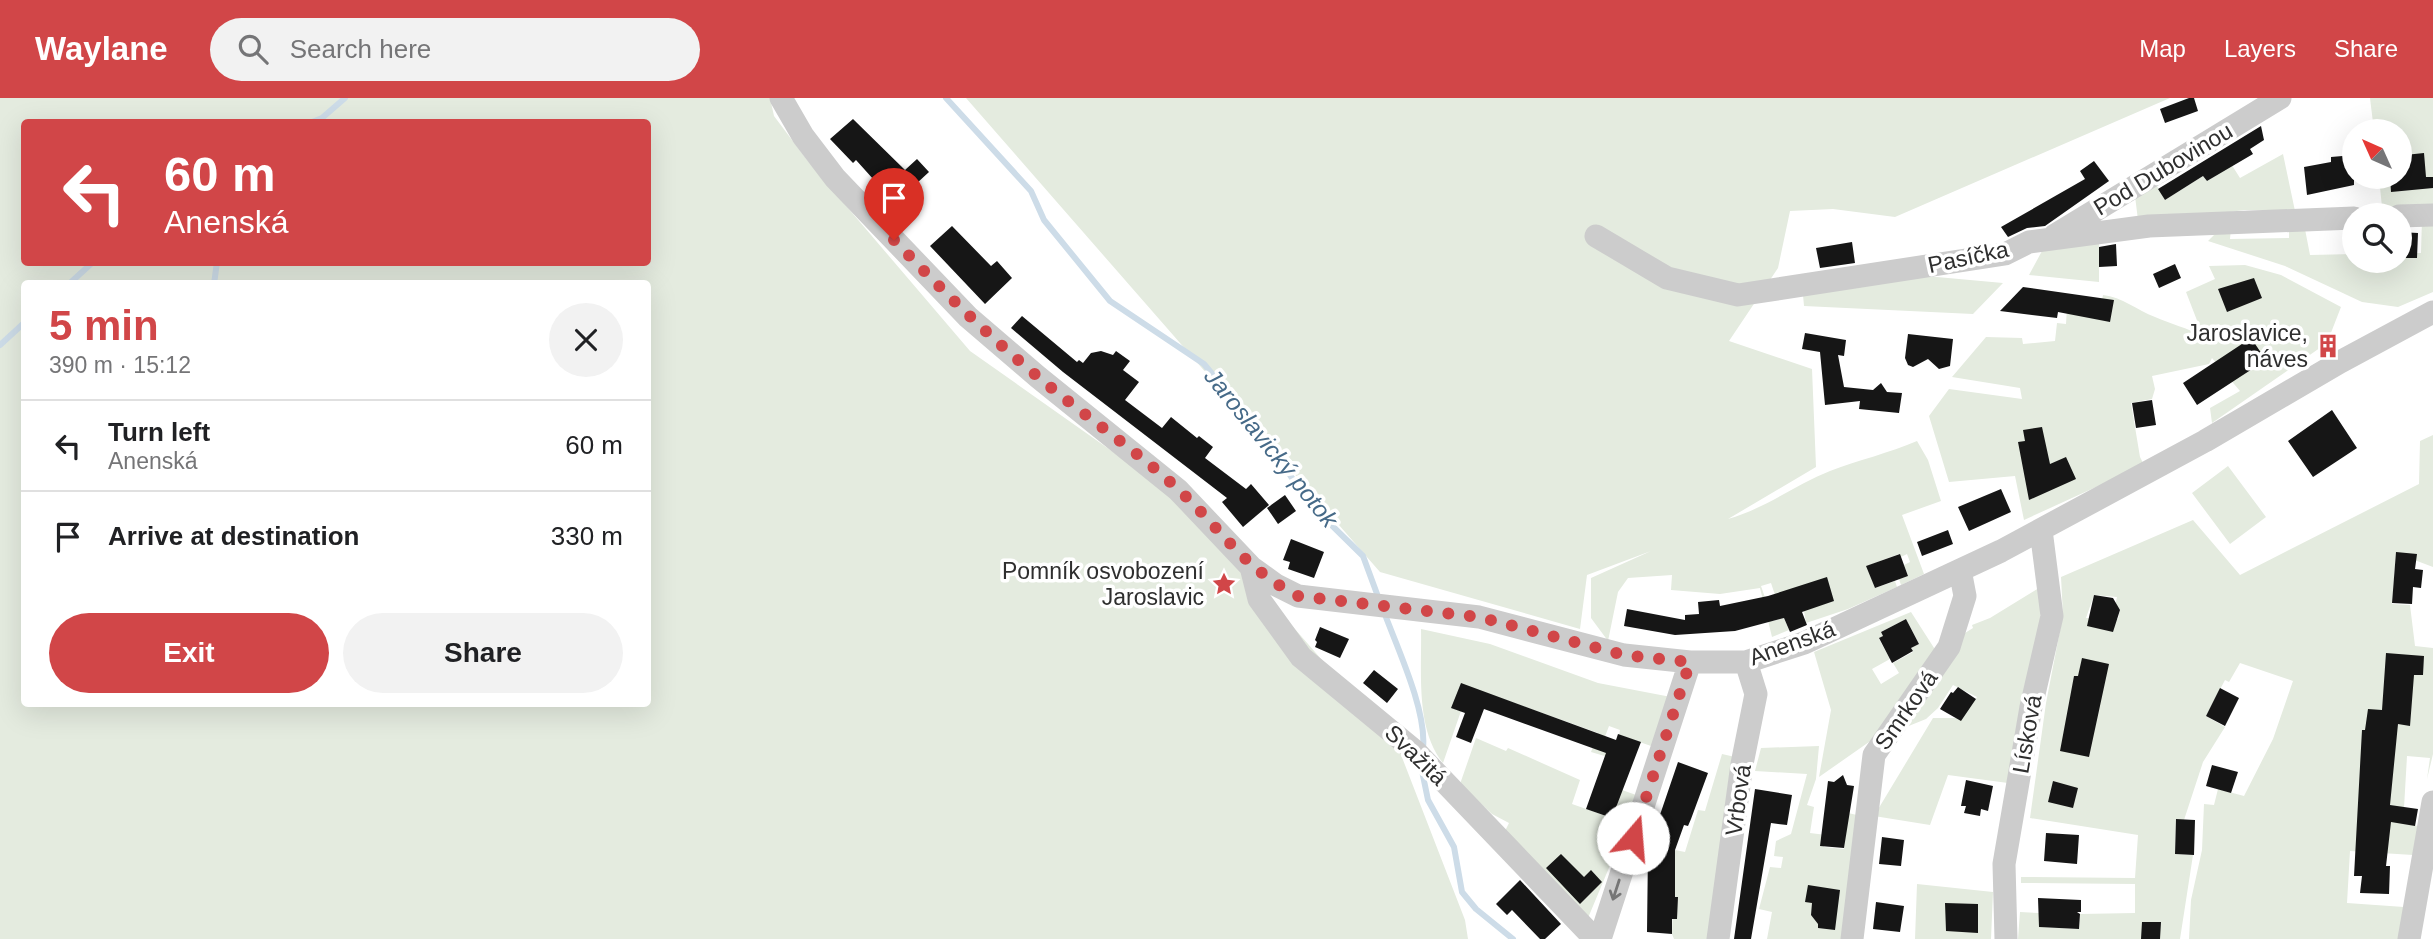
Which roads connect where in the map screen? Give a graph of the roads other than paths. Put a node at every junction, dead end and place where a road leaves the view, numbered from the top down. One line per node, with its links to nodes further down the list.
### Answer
1 (781, 98): 10 (street, Anenská)
2 (2280, 98): 7 (street, Pod Dubovinou)
3 (2433, 215): 4 (street)
4 (2412, 216)
5 (2342, 218): 7 (street, Pasíčka)
6 (1596, 236): 7 (street, Pasíčka)
7 (2048, 240)
8 (2432, 315): 9 (street, Anenská)
9 (2040, 530): 11 (street, Anenská); 18 (street, Lísková)
10 (1251, 567): 12 (street, Anenská); 15 (street, Svažitá)
11 (1960, 570): 13 (street, Anenská); 17 (street, Smrková)
12 (1690, 662): 13 (street, Anenská); 15 (street, one-way to 15)
13 (1746, 662): 16 (street, Vrbová)
14 (2433, 802): 19 (street)
15 (1598, 939)
16 (1718, 939)
17 (1852, 939)
18 (2006, 939)
19 (2409, 939)

